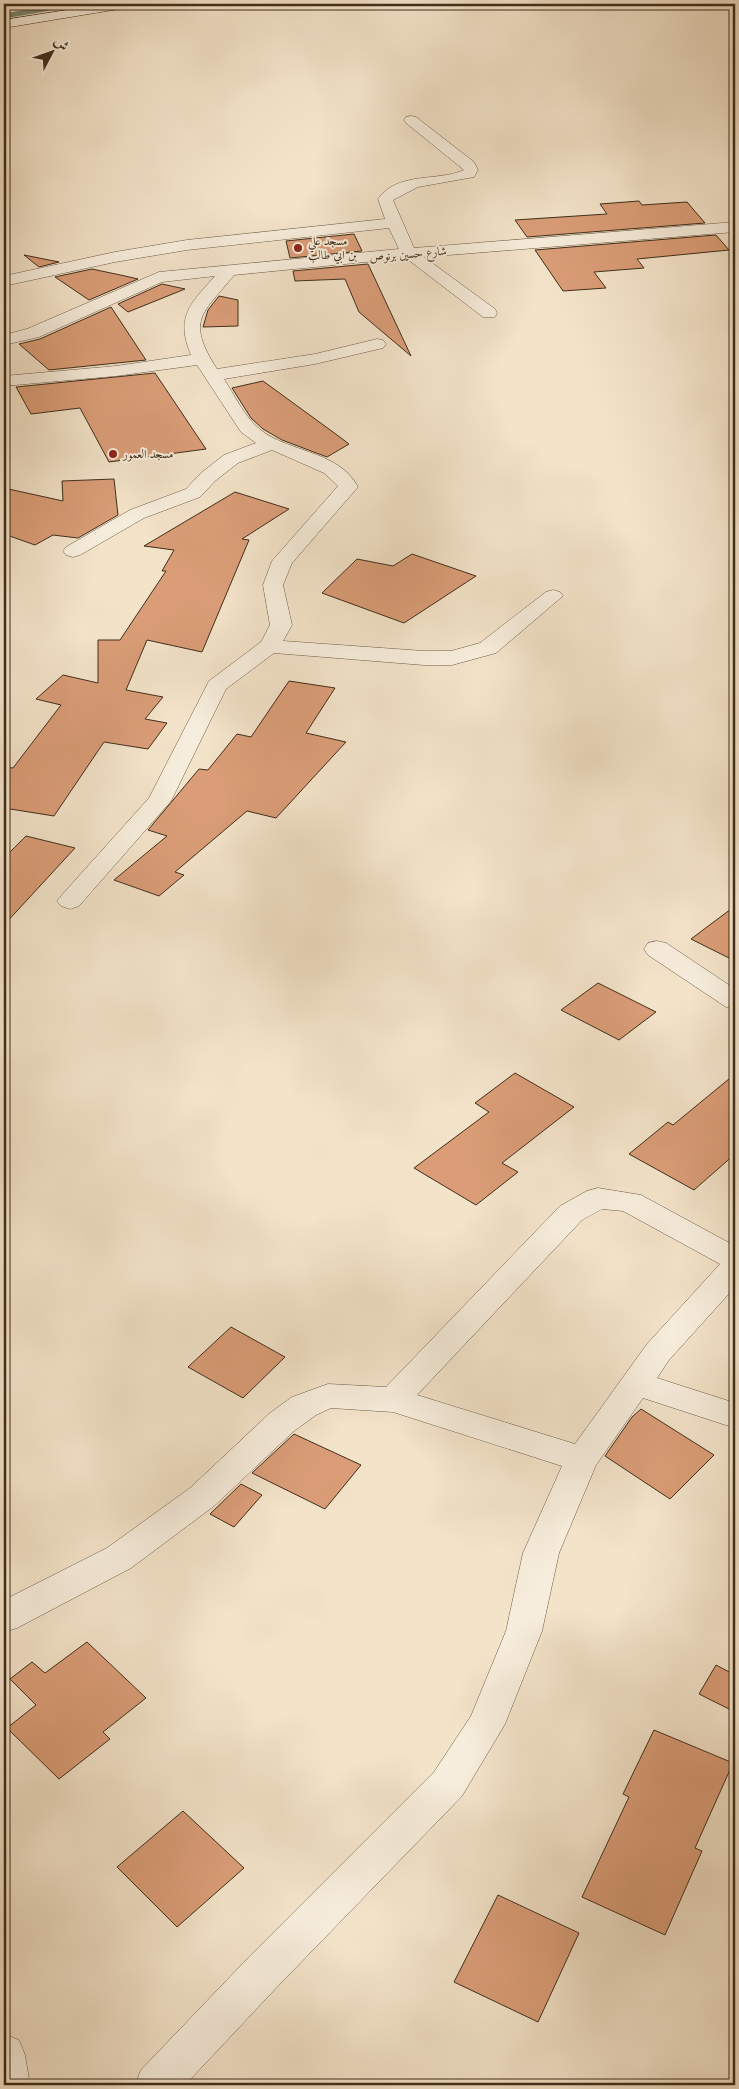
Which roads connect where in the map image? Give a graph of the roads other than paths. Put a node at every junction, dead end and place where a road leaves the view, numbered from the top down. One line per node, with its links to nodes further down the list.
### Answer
1 (125, 4): 2 (street)
2 (4, 24)
3 (412, 120): 4 (street)
4 (394, 223): 6 (street); 8 (street)
5 (735, 227): 6 (street, شارع حسين برنوص)
6 (409, 253): 7 (street, شارع حسين برنوص); 9 (street)
7 (227, 272): 10 (street, شارع حسين برنوص); 12 (street)
8 (4, 281)
9 (489, 313)
10 (4, 340)
11 (377, 344): 12 (street)
12 (208, 367): 13 (street); 14 (street)
13 (4, 381)
14 (272, 443): 15 (street); 17 (street)
15 (73, 551)
16 (553, 596): 17 (street)
17 (269, 646): 18 (street)
18 (70, 901)
19 (657, 949): 20 (street)
20 (735, 1001)
21 (735, 1259): 24 (street)
22 (735, 1268): 23 (street)
23 (636, 1383): 25 (street); 26 (street)
24 (393, 1400): 26 (street); 27 (street)
25 (735, 1416)
26 (582, 1459): 30 (street)
27 (4, 1617)
28 (4, 2055): 29 (street)
29 (10, 2085)
30 (156, 2085)

